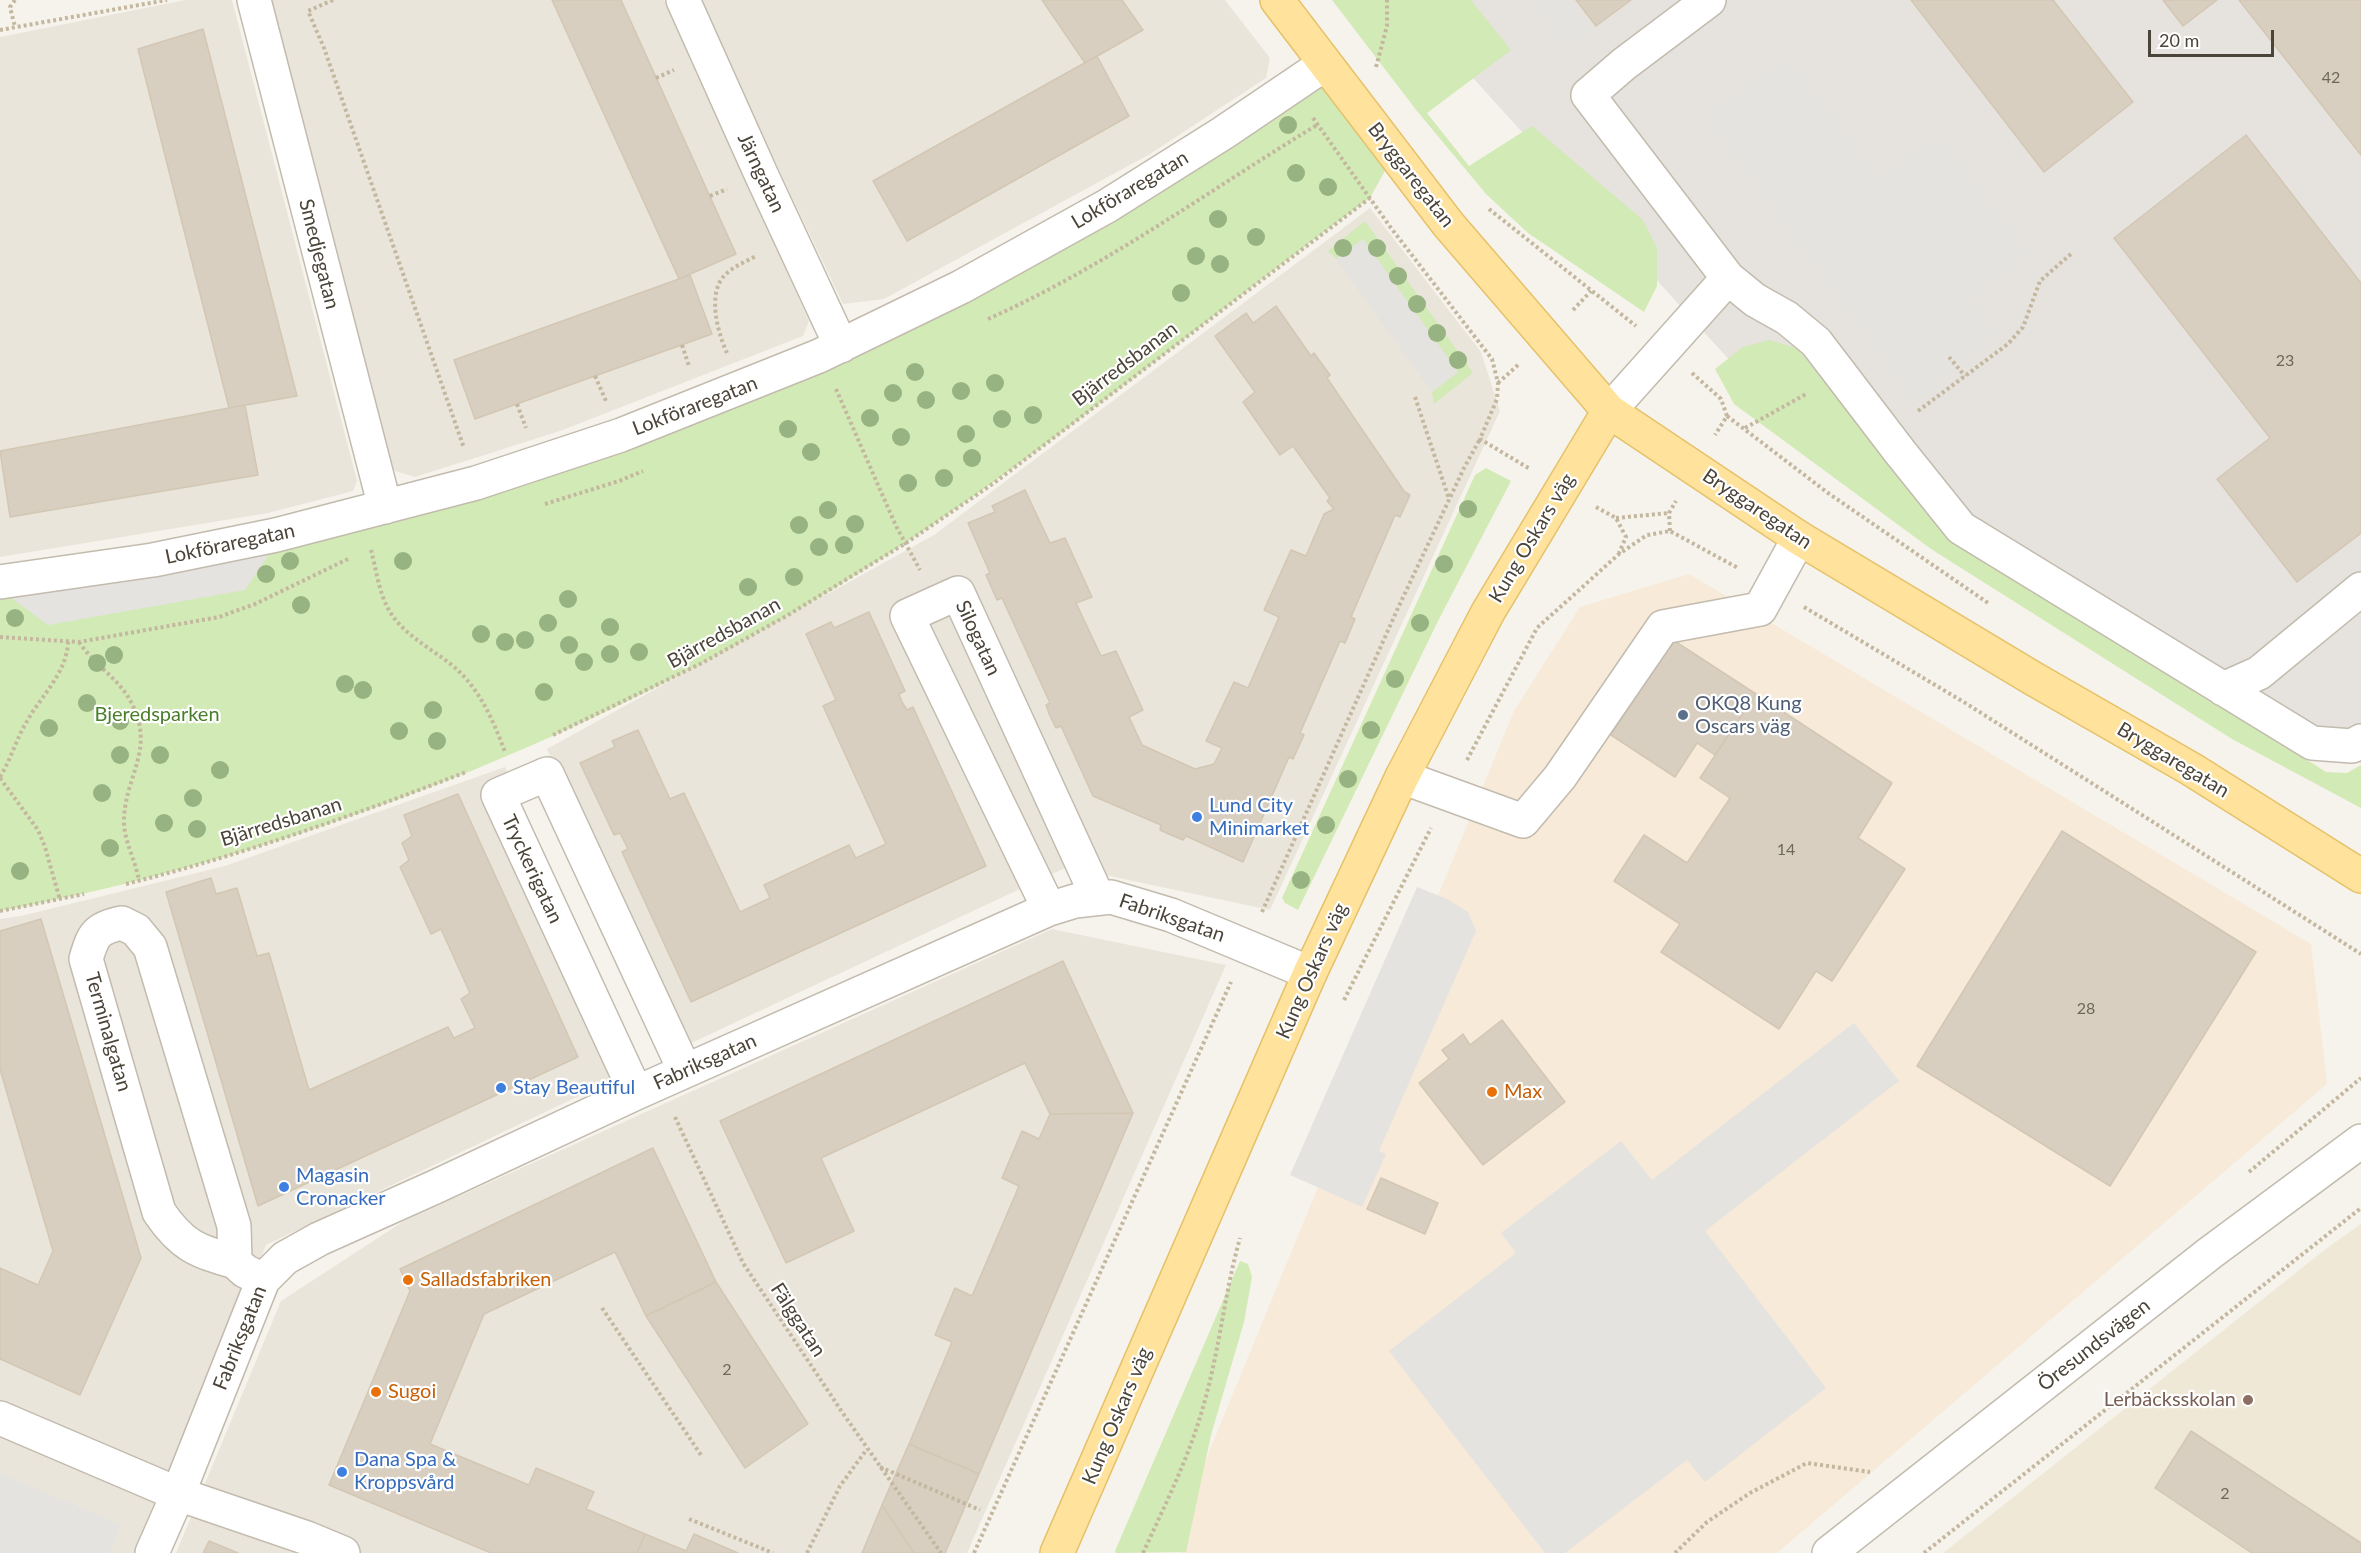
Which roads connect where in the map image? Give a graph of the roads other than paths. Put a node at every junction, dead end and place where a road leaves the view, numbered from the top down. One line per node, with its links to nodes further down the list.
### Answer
1 (254, 0): 9 (street, Smedjegatan)
2 (683, 0): 7 (street, Järngatan)
3 (1277, 0): 5 (main road, Bryggaregatan)
4 (1709, 0): 6 (street)
5 (1325, 64): 7 (street, Lokföraregatan); 8 (main road, Bryggaregatan)
6 (1728, 278): 8 (street); 13 (street)
7 (830, 351): 9 (street, Lokföraregatan)
8 (1609, 411): 10 (main road, Bryggaregatan); 15 (main road, Kung Oskars väg)
9 (375, 509): 11 (street, Lokföraregatan)
10 (1799, 538): 15 (street); 16 (main road, Bryggaregatan)
11 (0, 582)
12 (2361, 590): 13 (street)
13 (2223, 688): 14 (street)
14 (2361, 741)
15 (1402, 777): 19 (main road, Kung Oskars väg)
16 (2361, 876)
17 (1098, 898): 18 (street, Fabriksgatan); 18 (street, Silogatan); 19 (street, Fabriksgatan)
18 (1049, 909): 20 (street, Fabriksgatan)
19 (1310, 973): 28 (main road, Kung Oskars väg)
20 (660, 1082): 20 (street, Tryckerigatan); 23 (street, Fabriksgatan)
21 (2361, 1141): 29 (street, Öresundsvägen)
22 (235, 1262): 22 (street, Terminalgatan); 23 (street, Terminalgatan)
23 (263, 1280): 25 (street, Fabriksgatan)
24 (0, 1418): 25 (street)
25 (178, 1494): 26 (street, Fabriksgatan); 27 (street)
26 (152, 1553)
27 (343, 1553)
28 (1057, 1553)
29 (1829, 1553)

